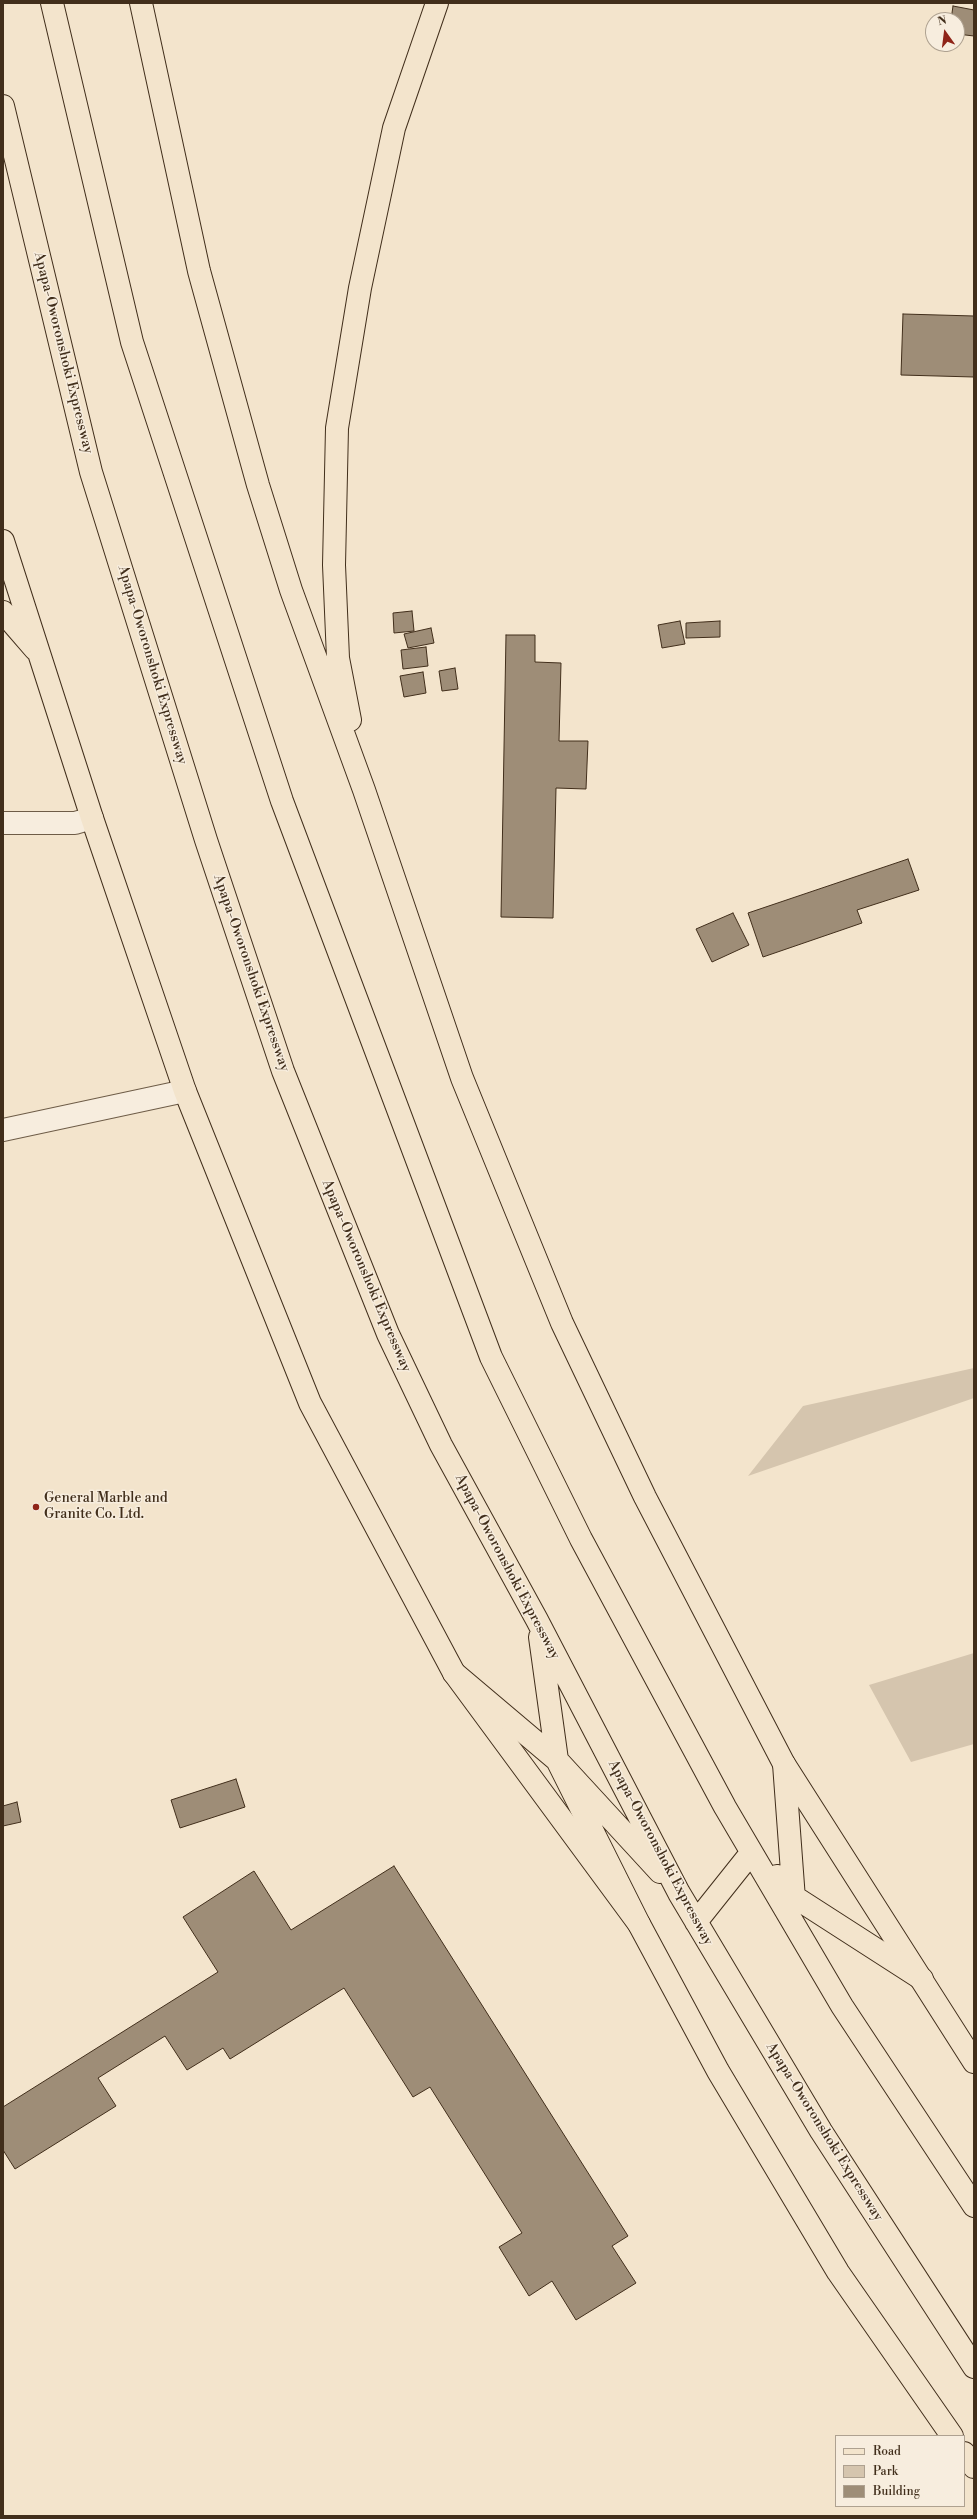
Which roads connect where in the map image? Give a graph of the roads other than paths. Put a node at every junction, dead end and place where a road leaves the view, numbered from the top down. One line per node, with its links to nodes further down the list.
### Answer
1 (52, 3): 17 (main road)
2 (141, 3): 8 (main road)
3 (437, 3): 8 (main road)
4 (3, 106): 13 (main road, Apapa-Oworonshoki Expressway)
5 (3, 541): 7 (main road)
6 (3, 612): 7 (main road)
7 (42, 658): 9 (main road)
8 (364, 790): 16 (main road)
9 (92, 818): 10 (street); 11 (main road)
10 (3, 823)
11 (185, 1091): 12 (street); 14 (main road)
12 (3, 1130)
13 (537, 1620): 15 (main road); 19 (main road, Apapa-Oworonshoki Expressway)
14 (454, 1673): 15 (main road); 22 (main road)
15 (557, 1760): 19 (main road); 22 (main road)
16 (784, 1764): 20 (main road); 23 (main road)
17 (725, 1807): 18 (main road); 20 (main road)
18 (751, 1853): 21 (main road); 24 (main road)
19 (679, 1893): 21 (main road, Apapa-Oworonshoki Expressway)
20 (793, 1896): 23 (main road); 24 (main road)
21 (696, 1922): 27 (main road, Apapa-Oworonshoki Expressway)
22 (640, 1924): 28 (main road)
23 (922, 1979): 25 (main road)
24 (842, 2006): 26 (main road)
25 (974, 2062)
26 (974, 2206)
27 (974, 2367)
28 (951, 2435)
29 (965, 2454): 30 (main road)
30 (974, 2467)

